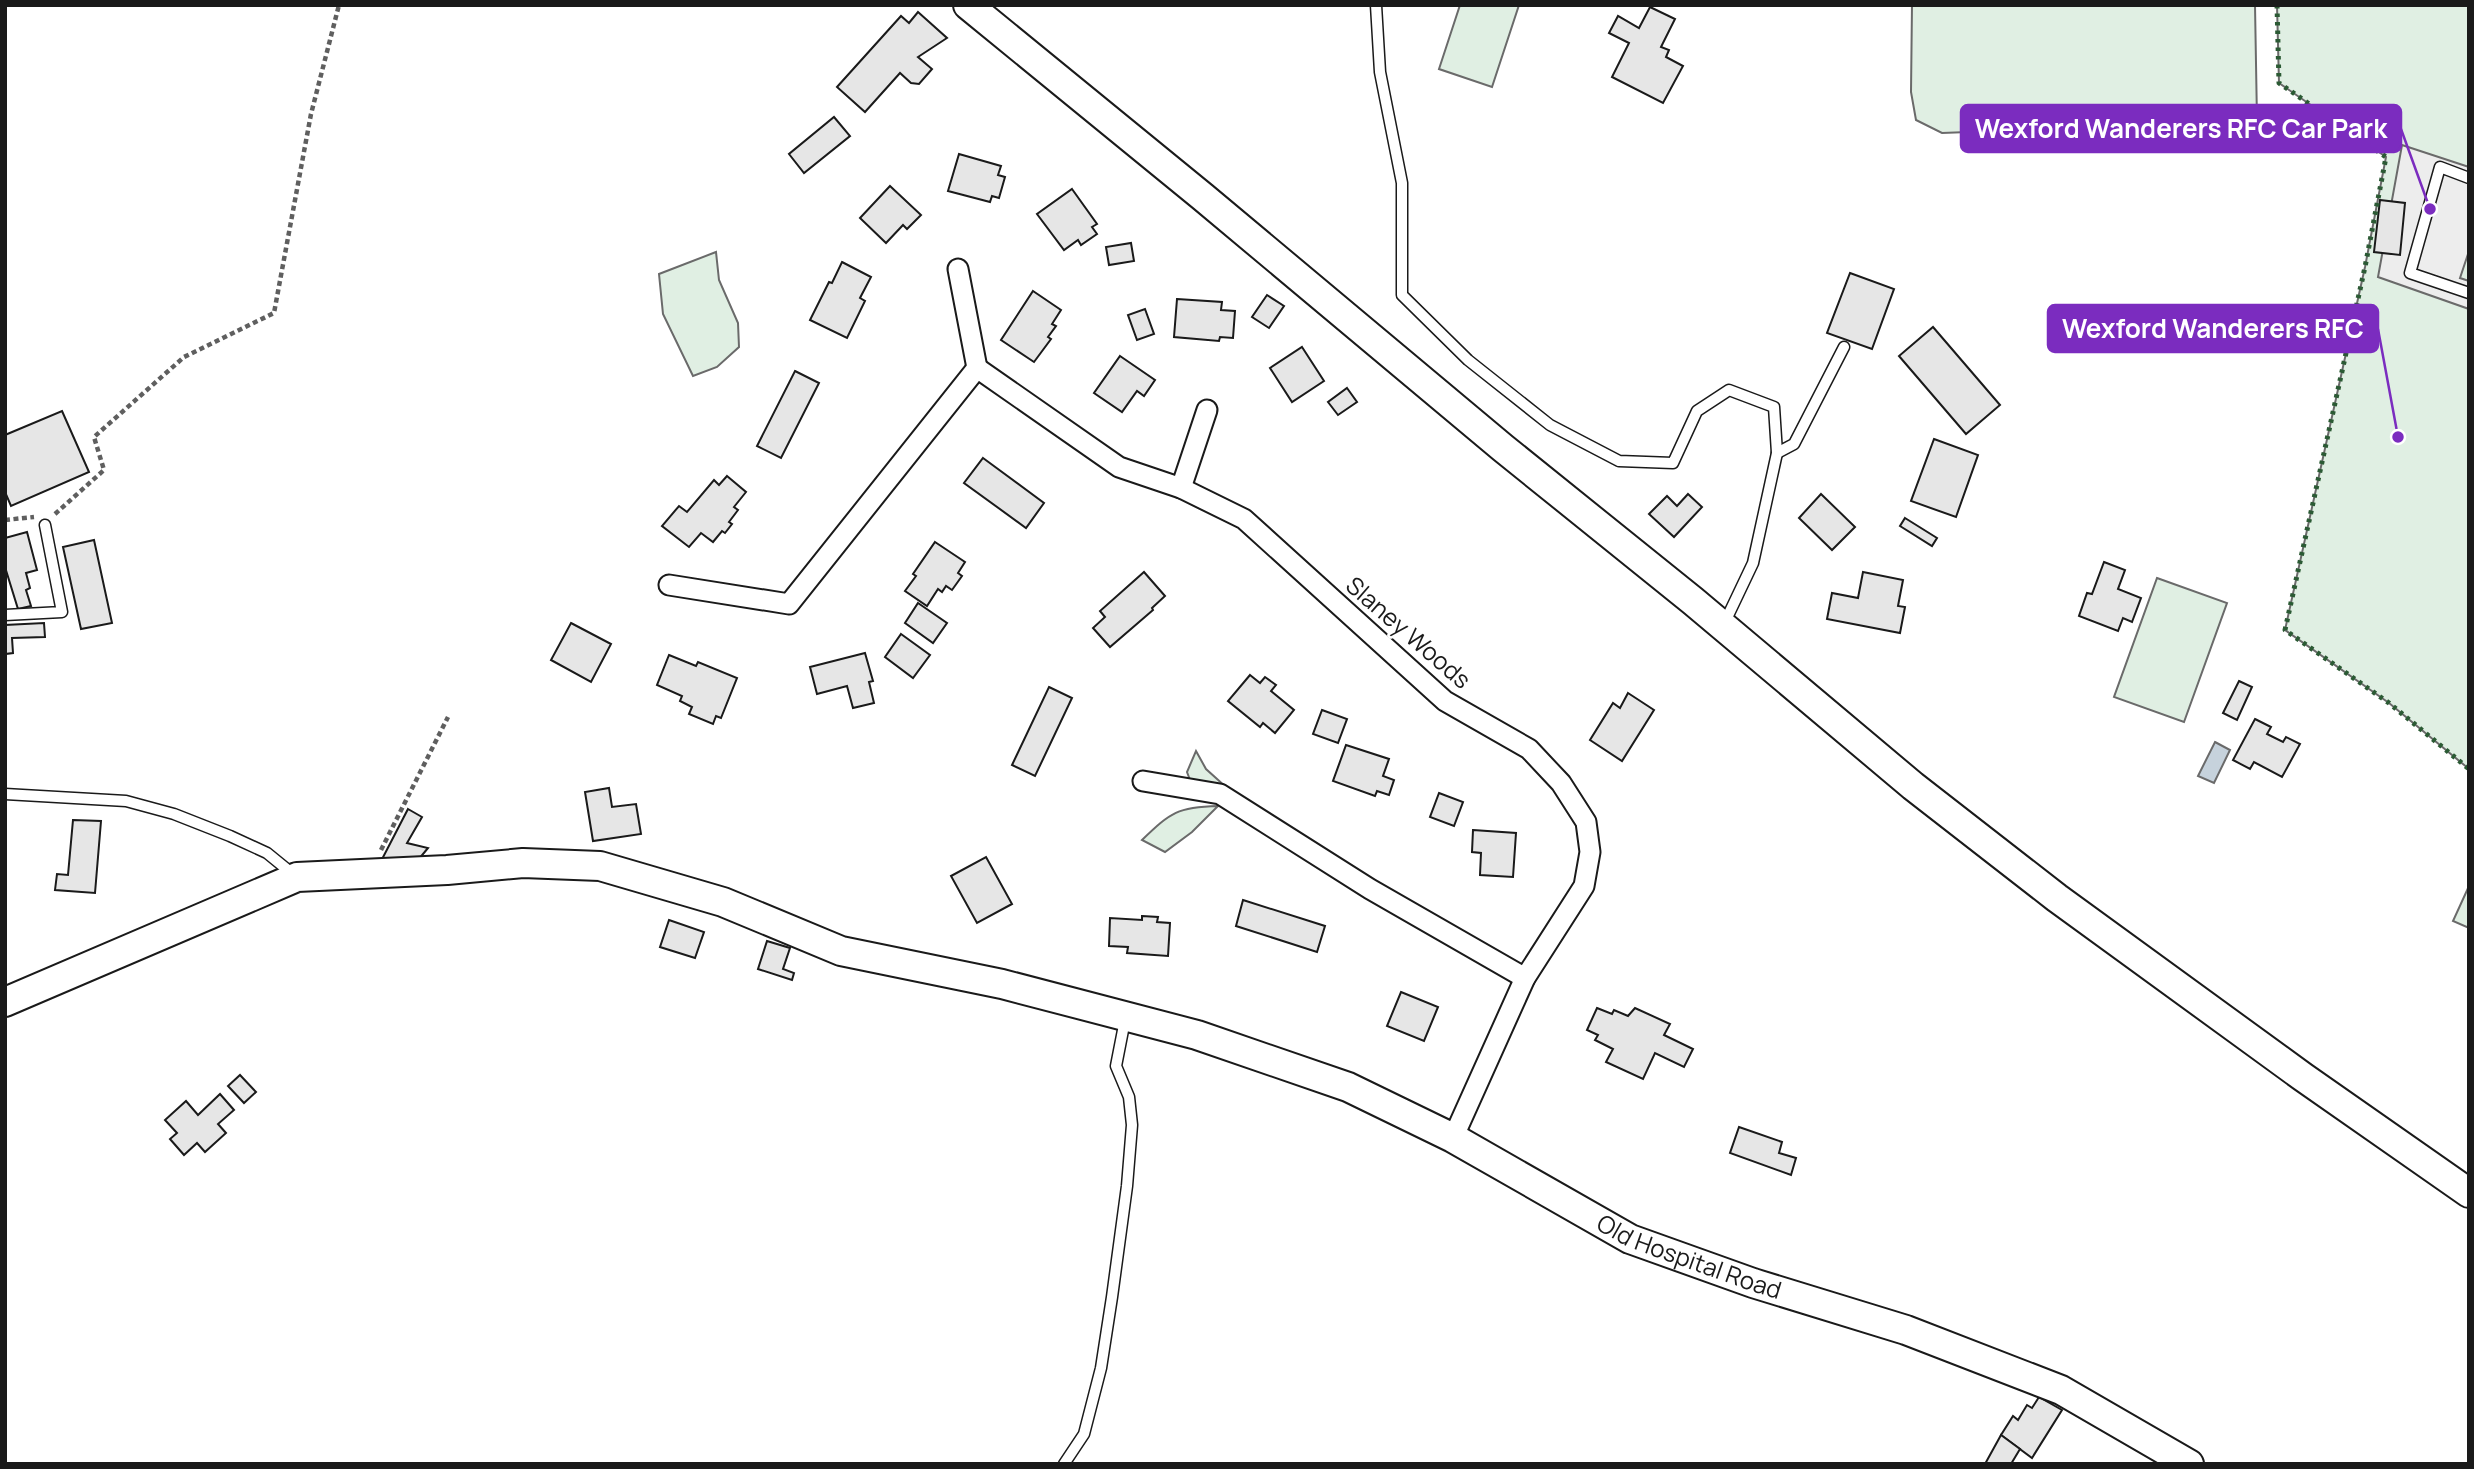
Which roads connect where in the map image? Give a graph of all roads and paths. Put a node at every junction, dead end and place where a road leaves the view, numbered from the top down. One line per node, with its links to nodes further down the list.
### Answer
1 (339, 5): 12 (path)
2 (968, 5): 17 (street)
3 (1376, 5): 10 (lane)
4 (2469, 178): 6 (lane)
5 (957, 269): 8 (street)
6 (2469, 293)
7 (1844, 348): 10 (lane)
8 (977, 368): 11 (street, Slaney Woods); 15 (street)
9 (1207, 410): 11 (street)
10 (1777, 453): 17 (lane)
11 (1181, 488): 23 (street, Slaney Woods)
12 (53, 516): 13 (path); 14 (path)
13 (5, 520)
14 (45, 526): 16 (lane)
15 (669, 584)
16 (5, 615)
17 (1723, 627): 27 (street)
18 (448, 717): 21 (path)
19 (1143, 781): 23 (street)
20 (5, 794): 22 (lane)
21 (371, 873): 22 (street, Old Hospital Road); 25 (street, Old Hospital Road)
22 (297, 877): 24 (street)
23 (1525, 978): 26 (street, Slaney Woods)
24 (5, 1002)
25 (1125, 1018): 26 (street, Old Hospital Road); 28 (lane)
26 (1453, 1138): 29 (street, Old Hospital Road)
27 (2469, 1194)
28 (1064, 1464)
29 (2189, 1464)

